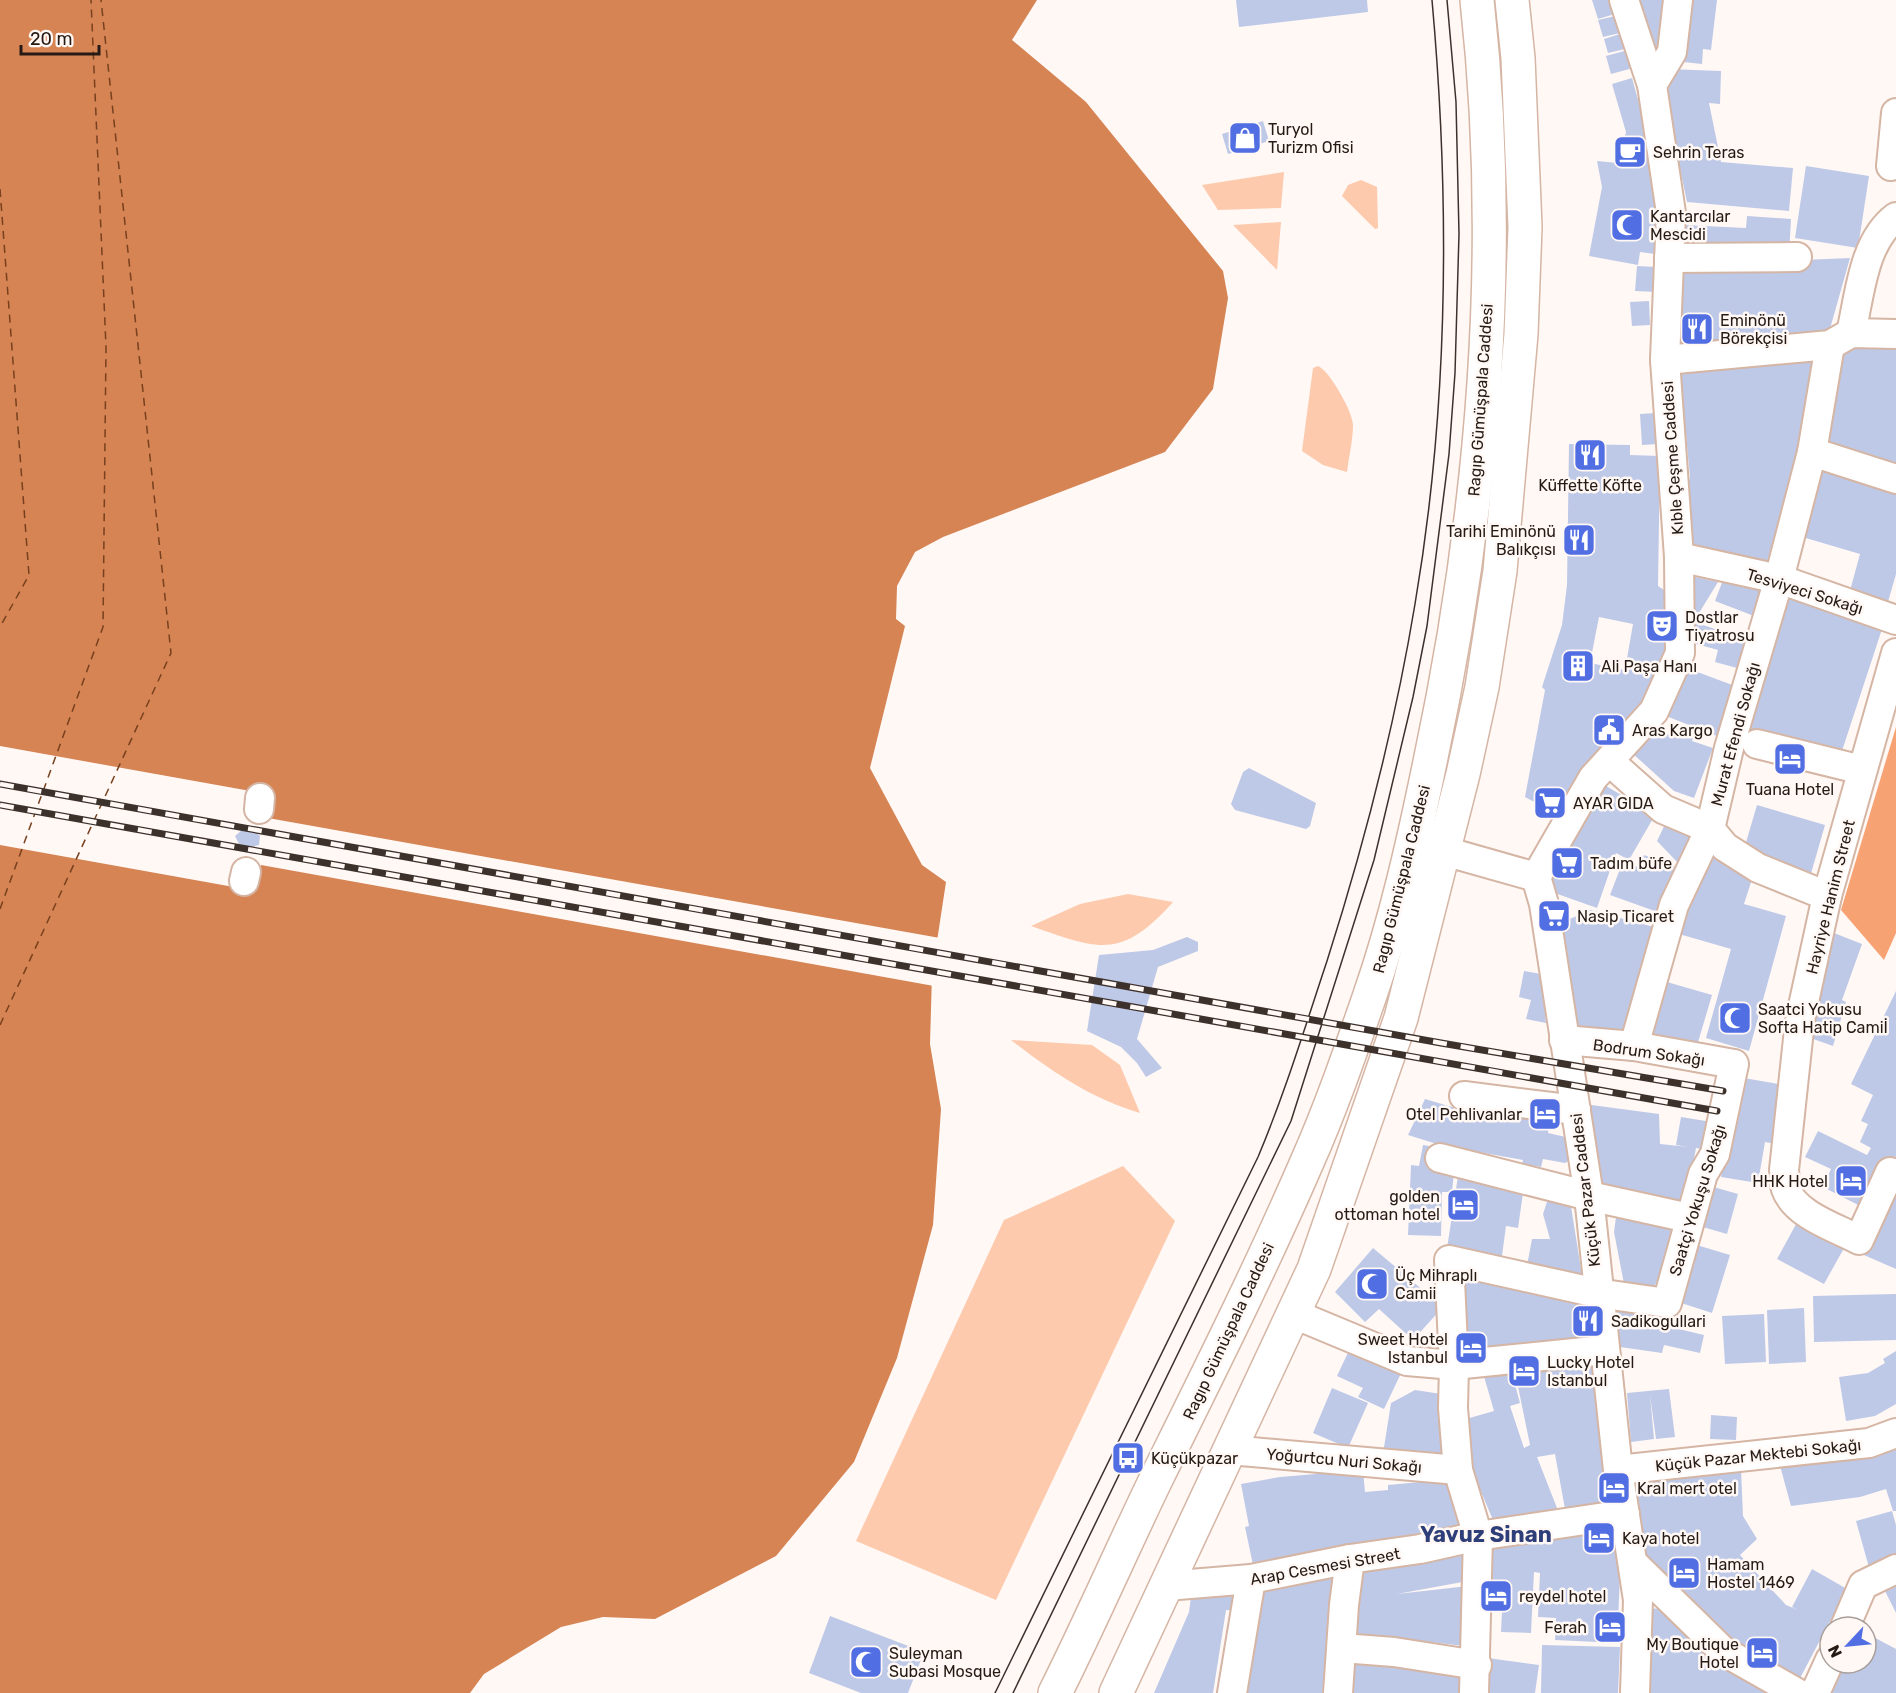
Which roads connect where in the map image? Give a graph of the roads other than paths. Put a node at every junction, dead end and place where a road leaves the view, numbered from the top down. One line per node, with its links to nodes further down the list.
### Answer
1 (1624, 0): 5 (street, Kıble Çeşme Caddesi)
2 (1678, 0): 5 (street)
3 (1513, 2): 4 (main road); 24 (main road, Ragıp Gümüşpala Caddesi)
4 (1478, 3): 55 (main road, Ragıp Gümüşpala Caddesi)
5 (1652, 85): 10 (street, Kıble Çeşme Caddesi)
6 (1896, 113): 7 (street)
7 (1891, 166)
8 (1896, 217): 12 (street, Murat Efendi Sokağı)
9 (1797, 257): 10 (street)
10 (1669, 258): 13 (street, Kıble Çeşme Caddesi)
11 (1896, 334): 12 (street)
12 (1841, 339): 13 (street); 14 (street, Murat Efendi Sokağı)
13 (1665, 360): 16 (street, Kıble Çeşme Caddesi)
14 (1812, 452): 15 (street); 17 (street, Murat Efendi Sokağı)
15 (1896, 478)
16 (1679, 557): 17 (street, Tesviyeci Sokağı); 21 (street, Kıble Çeşme Caddesi)
17 (1779, 579): 18 (street, Tesviyeci Sokağı); 23 (street, Murat Efendi Sokağı)
18 (1896, 620)
19 (1896, 653): 22 (street, Hayriye Hanim Street)
20 (1757, 744): 22 (street)
21 (1609, 761): 23 (street); 25 (street, Kıble Çeşme Caddesi)
22 (1862, 770): 26 (street, Hayriye Hanim Street)
23 (1710, 829): 26 (street); 28 (street, Murat Efendi Sokağı)
24 (1444, 851): 25 (street); 37 (main road, Ragıp Gümüşpala Caddesi)
25 (1536, 877): 27 (street, Küçük Pazar Caddesi)
26 (1827, 896): 33 (street, Hayriye Hanim Street)
27 (1564, 1040): 28 (street, Bodrum Sokağı); 31 (street, Küçük Pazar Caddesi)
28 (1634, 1046): 29 (street, Bodrum Sokağı)
29 (1734, 1064): 35 (street, Saatçi Yokuşu Sokağı)
30 (1464, 1096): 31 (street)
31 (1576, 1110): 34 (street, Küçük Pazar Caddesi)
32 (1440, 1158): 34 (street)
33 (1895, 1172)
34 (1589, 1196): 35 (street); 36 (street, Küçük Pazar Caddesi)
35 (1689, 1218): 36 (street, Saatçi Yokuşu Sokağı)
36 (1597, 1293): 38 (street, Küçük Pazar Caddesi); 39 (street)
37 (1294, 1314): 39 (street); 41 (main road, Ragıp Gümüşpala Caddesi)
38 (1604, 1350): 39 (street); 43 (street, Küçük Pazar Caddesi)
39 (1454, 1365): 42 (street)
40 (1896, 1433): 43 (street, Küçük Pazar Mektebi Sokağı)
41 (1229, 1450): 42 (street, Yoğurtcu Nuri Sokağı); 50 (main road, Ragıp Gümüşpala Caddesi)
42 (1458, 1470): 45 (street)
43 (1618, 1470): 44 (street, Küçük Pazar Caddesi)
44 (1625, 1514): 45 (street, Arap Cesmesi Street); 47 (street, Küçük Pazar Caddesi)
45 (1478, 1536): 46 (street, Arap Cesmesi Street); 53 (street)
46 (1350, 1559): 49 (street, Arap Cesmesi Street); 52 (street)
47 (1633, 1563): 60 (street, Küçük Pazar Caddesi); 61 (street)
48 (1896, 1569): 51 (street)
49 (1251, 1579): 50 (street, Arap Cesmesi Street); 57 (street)
50 (1166, 1586): 56 (main road, Ragıp Gümüşpala Caddesi)
51 (1850, 1615)
52 (1342, 1648): 53 (street); 58 (street)
53 (1477, 1665): 59 (street)
54 (1823, 1675): 62 (street)
55 (1055, 1693)
56 (1116, 1693)
57 (1232, 1693)
58 (1338, 1693)
59 (1474, 1693)
60 (1635, 1693)
61 (1797, 1693)
62 (1815, 1693)

